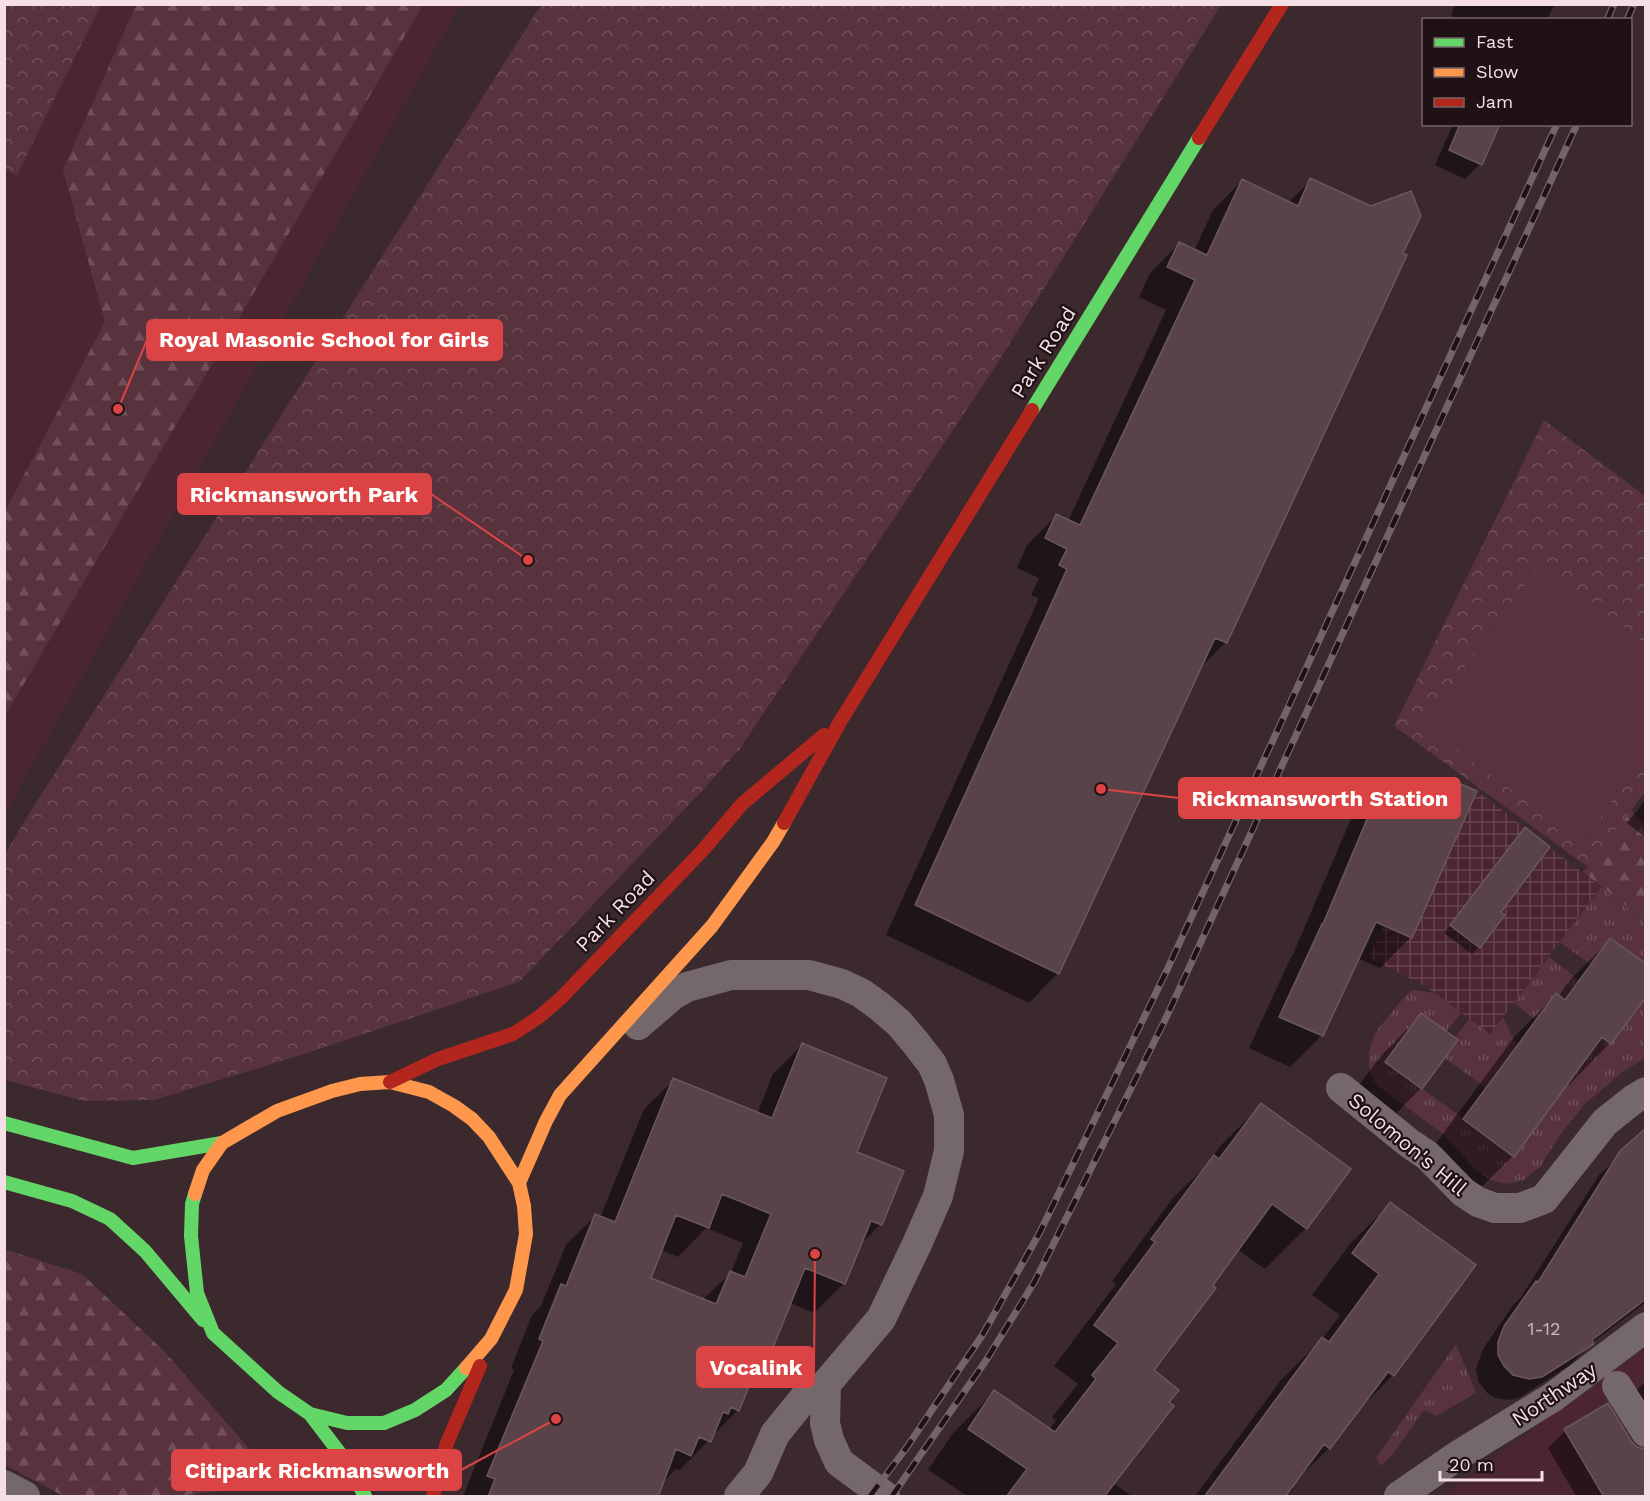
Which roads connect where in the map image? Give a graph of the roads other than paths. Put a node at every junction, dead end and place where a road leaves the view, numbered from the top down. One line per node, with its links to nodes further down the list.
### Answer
1 (1282, 4): 2 (main road, Park Road)
2 (840, 722): 3 (main road, Park Road); 4 (main road, Park Road)
3 (579, 1075): 10 (main road, Park Road); 14 (street)
4 (390, 1082): 8 (main road); 10 (main road)
5 (1341, 1088): 6 (street, Solomon's Hill)
6 (1646, 1092)
7 (4, 1123): 8 (main road)
8 (222, 1143): 12 (main road)
9 (4, 1182): 12 (main road)
10 (519, 1183): 13 (main road)
11 (1646, 1327): 24 (street, Northway)
12 (213, 1333): 16 (main road)
13 (491, 1339): 16 (main road); 21 (main road)
14 (826, 1384): 22 (street); 23 (street)
15 (1617, 1386): 17 (street)
16 (310, 1414): 20 (main road)
17 (1646, 1432)
18 (4, 1485): 19 (street)
19 (24, 1497)
20 (365, 1497)
21 (434, 1497)
22 (739, 1497)
23 (885, 1497)
24 (1398, 1497)

